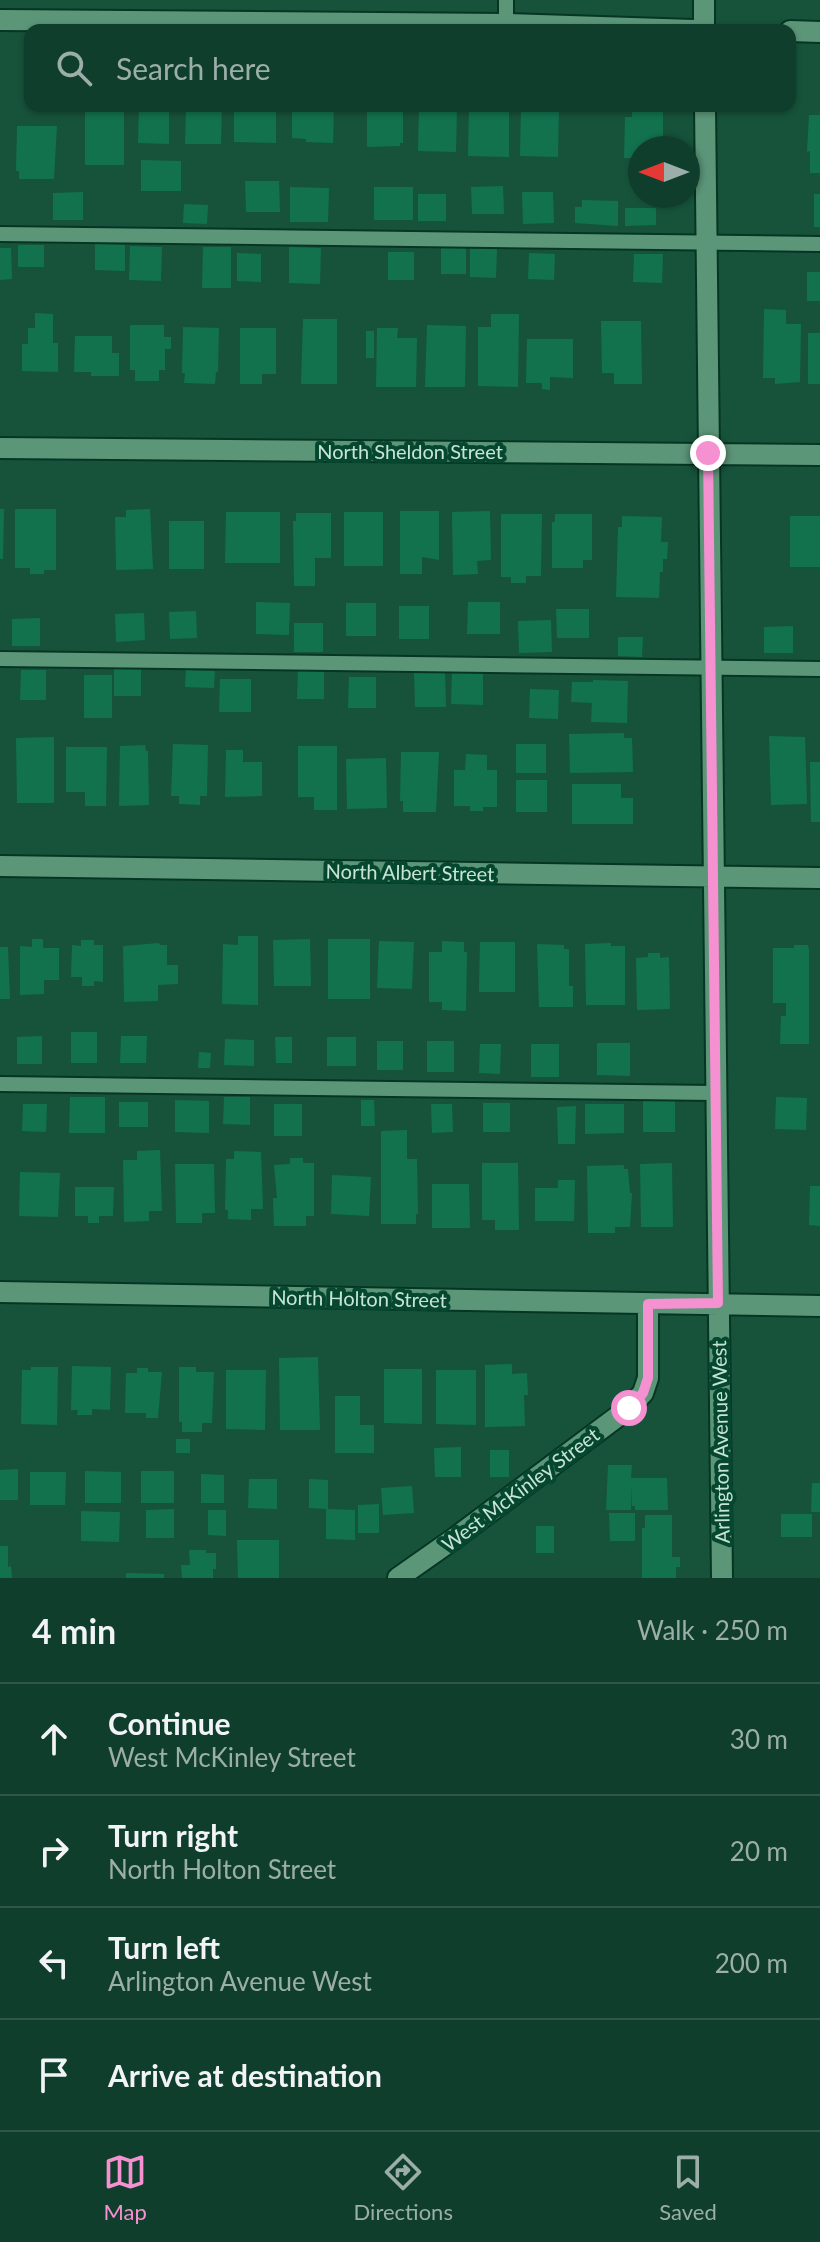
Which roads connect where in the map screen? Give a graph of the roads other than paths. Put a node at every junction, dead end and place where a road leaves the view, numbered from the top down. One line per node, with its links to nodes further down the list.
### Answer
1 (506, 0): 4 (lane)
2 (704, 0): 5 (street)
3 (0, 20): 4 (street)
4 (506, 24)
5 (704, 24)
6 (796, 31): 7 (street)
7 (820, 32)
8 (705, 112): 10 (street, Arlington Avenue West)
9 (0, 234): 10 (lane)
10 (707, 242): 11 (lane); 13 (street, Arlington Avenue West)
11 (820, 244)
12 (0, 448): 13 (street, North Sheldon Street)
13 (708, 453): 14 (street, North Sheldon Street); 16 (street, Arlington Avenue West)
14 (820, 455)
15 (0, 659): 16 (lane)
16 (710, 667): 17 (lane); 19 (street, Arlington Avenue West)
17 (820, 669)
18 (0, 866): 19 (street, North Albert Street)
19 (714, 876): 20 (street, North Albert Street); 22 (street, Arlington Avenue West)
20 (820, 878)
21 (0, 1084): 22 (lane)
22 (715, 1093): 24 (street, Arlington Avenue West)
23 (0, 1292): 25 (street, North Holton Street)
24 (718, 1303): 25 (street, North Holton Street); 26 (street); 28 (street, Arlington Avenue West)
25 (648, 1304): 27 (street, West McKinley Street)
26 (820, 1306)
27 (398, 1578)
28 (722, 1578)

